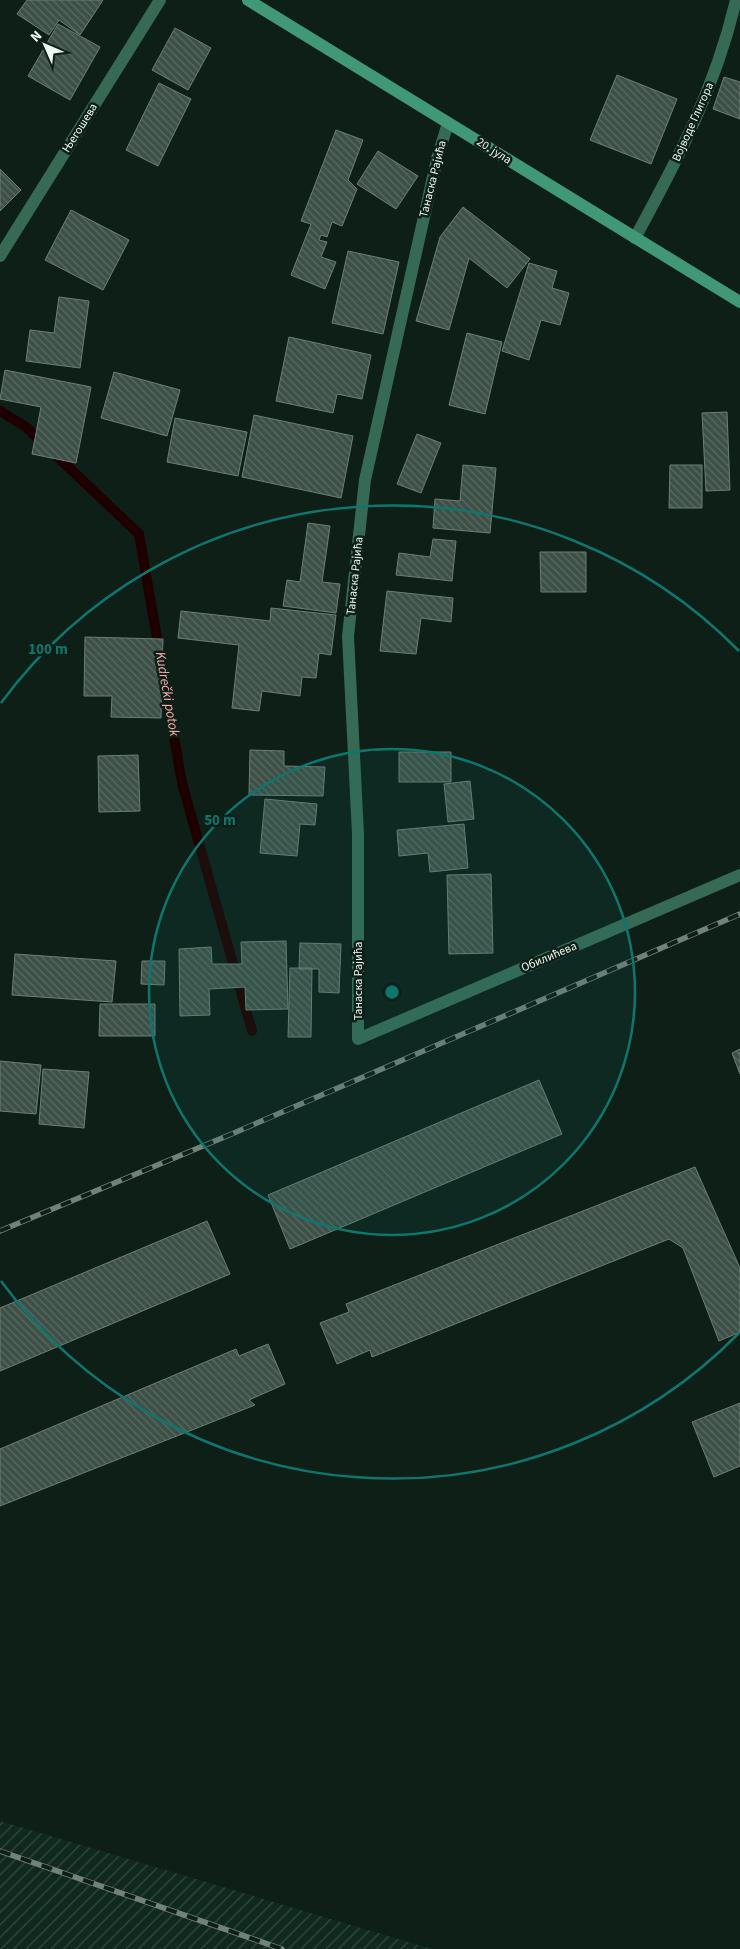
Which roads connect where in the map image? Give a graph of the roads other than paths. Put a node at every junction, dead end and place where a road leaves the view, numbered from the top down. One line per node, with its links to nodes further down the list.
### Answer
1 (160, 0): 6 (street, Његошева)
2 (248, 0): 4 (main road, 20. јула)
3 (736, 0): 5 (street, Војводе Глигора)
4 (448, 123): 5 (main road, 20. јула); 9 (street, Танаска Рајића)
5 (636, 238): 7 (main road, 20. јула)
6 (0, 256)
7 (740, 302)
8 (740, 875): 9 (street, Обилићева)
9 (358, 1039)

